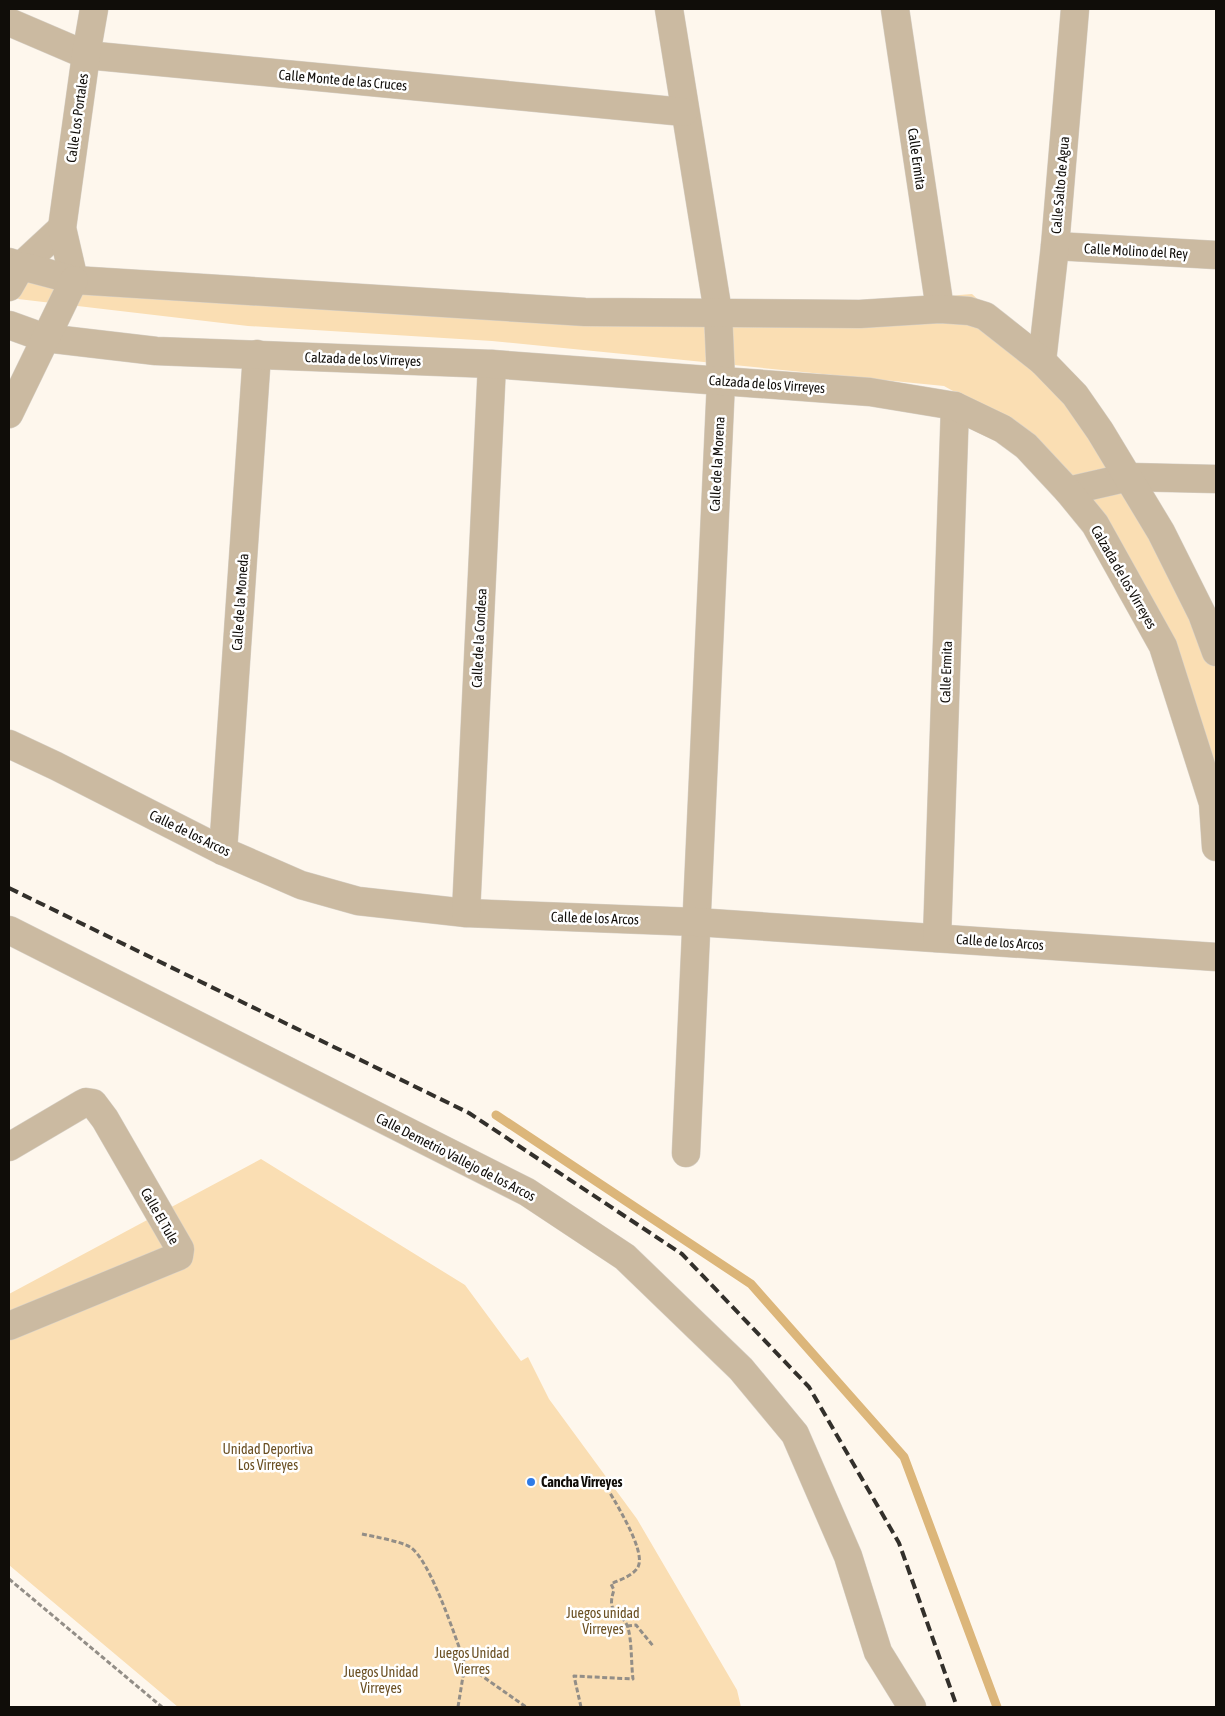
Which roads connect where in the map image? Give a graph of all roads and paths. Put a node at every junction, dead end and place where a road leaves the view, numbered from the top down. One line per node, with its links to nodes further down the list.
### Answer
1 (94, 9): 6 (street, Calle Los Portales)
2 (669, 9): 7 (street, Calle de la Morena)
3 (895, 9): 13 (street, Calle Ermita)
4 (1075, 9): 9 (street, Calle Salto de Agua)
5 (9, 22): 6 (street, Calle Monte de las Cruces)
6 (86, 55): 7 (street, Calle Monte de las Cruces); 8 (street, Calle Los Portales)
7 (684, 112): 14 (street, Calle de la Morena)
8 (62, 228): 11 (street); 12 (street, Calle Los Portales)
9 (1055, 246): 10 (street, Calle Molino del Rey); 18 (street, Calle Salto de Agua)
10 (1216, 255)
11 (13, 272): 12 (street)
12 (74, 280): 14 (street); 16 (street)
13 (940, 309): 14 (street); 18 (street)
14 (718, 312): 20 (street, Calle de la Morena)
15 (9, 325): 16 (street, Calzada de los Virreyes)
16 (45, 338): 17 (street, Calzada de los Virreyes); 22 (street)
17 (257, 354): 19 (street, Calzada de los Virreyes); 29 (street, Calle de la Moneda)
18 (1042, 361): 23 (street)
19 (492, 364): 20 (street, Calzada de los Virreyes); 30 (street, Calle de la Condesa)
20 (721, 381): 21 (street, Calzada de los Virreyes); 31 (street, Calle de la Morena)
21 (955, 406): 25 (street, Calzada de los Virreyes); 33 (street, Calle Ermita)
22 (9, 414)
23 (1129, 476): 24 (street); 25 (street); 26 (street)
24 (1216, 479)
25 (1068, 491): 28 (street, Calzada de los Virreyes)
26 (1216, 652)
27 (9, 744): 29 (street, Calle de los Arcos)
28 (1216, 848)
29 (223, 850): 30 (street, Calle de los Arcos)
30 (466, 913): 31 (street, Calle de los Arcos)
31 (696, 922): 33 (street, Calle de los Arcos); 36 (street, Calle de la Morena)
32 (9, 930): 48 (street, Calle Demetrio Vallejo de los Arcos)
33 (937, 938): 34 (street, Calle de los Arcos)
34 (1216, 957)
35 (9, 1148): 37 (street, Calle El Tule)
36 (686, 1153)
37 (9, 1326)
38 (602, 1479): 41 (path)
39 (362, 1534): 43 (path)
40 (9, 1579): 44 (path)
41 (627, 1626): 42 (path); 47 (path)
42 (654, 1647)
43 (465, 1664): 45 (path); 46 (path)
44 (162, 1707)
45 (458, 1707)
46 (526, 1707)
47 (581, 1707)
48 (912, 1707)

